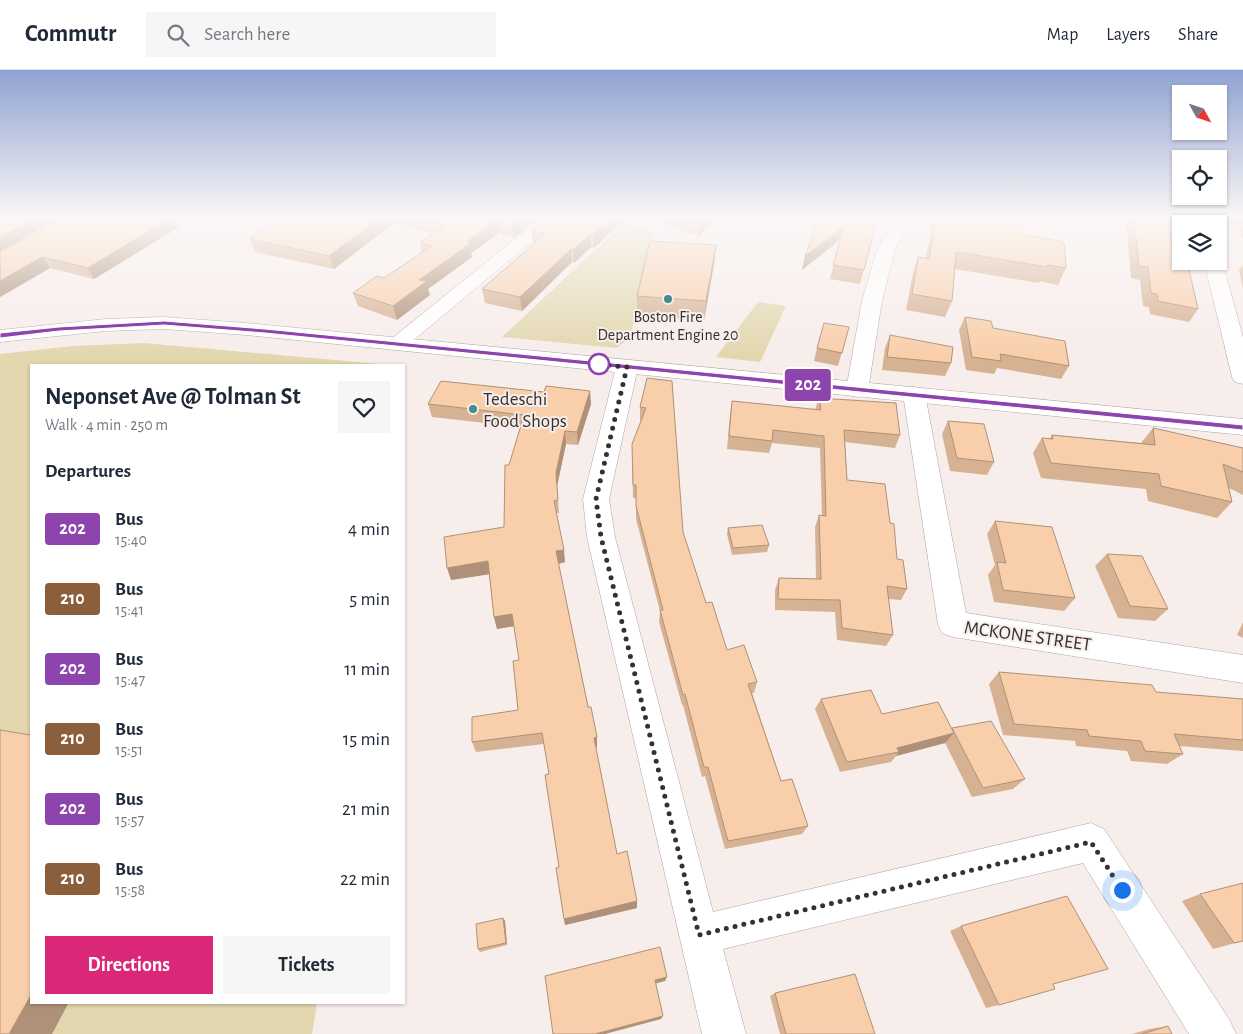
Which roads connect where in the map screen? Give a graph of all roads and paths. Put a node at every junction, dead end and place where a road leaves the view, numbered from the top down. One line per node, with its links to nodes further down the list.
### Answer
1 (496, 264): 5 (street)
2 (882, 264): 8 (street)
3 (1215, 270): 7 (street)
4 (0, 336): 5 (street)
5 (397, 344): 6 (street)
6 (627, 367): 8 (street); 12 (street)
7 (1243, 377)
8 (857, 390): 9 (street)
9 (914, 394): 10 (street); 11 (street, MCKONE STREET)
10 (1243, 428)
11 (1243, 669)
12 (699, 935): 13 (street); 14 (street)
13 (724, 1034)
14 (1214, 1034)

